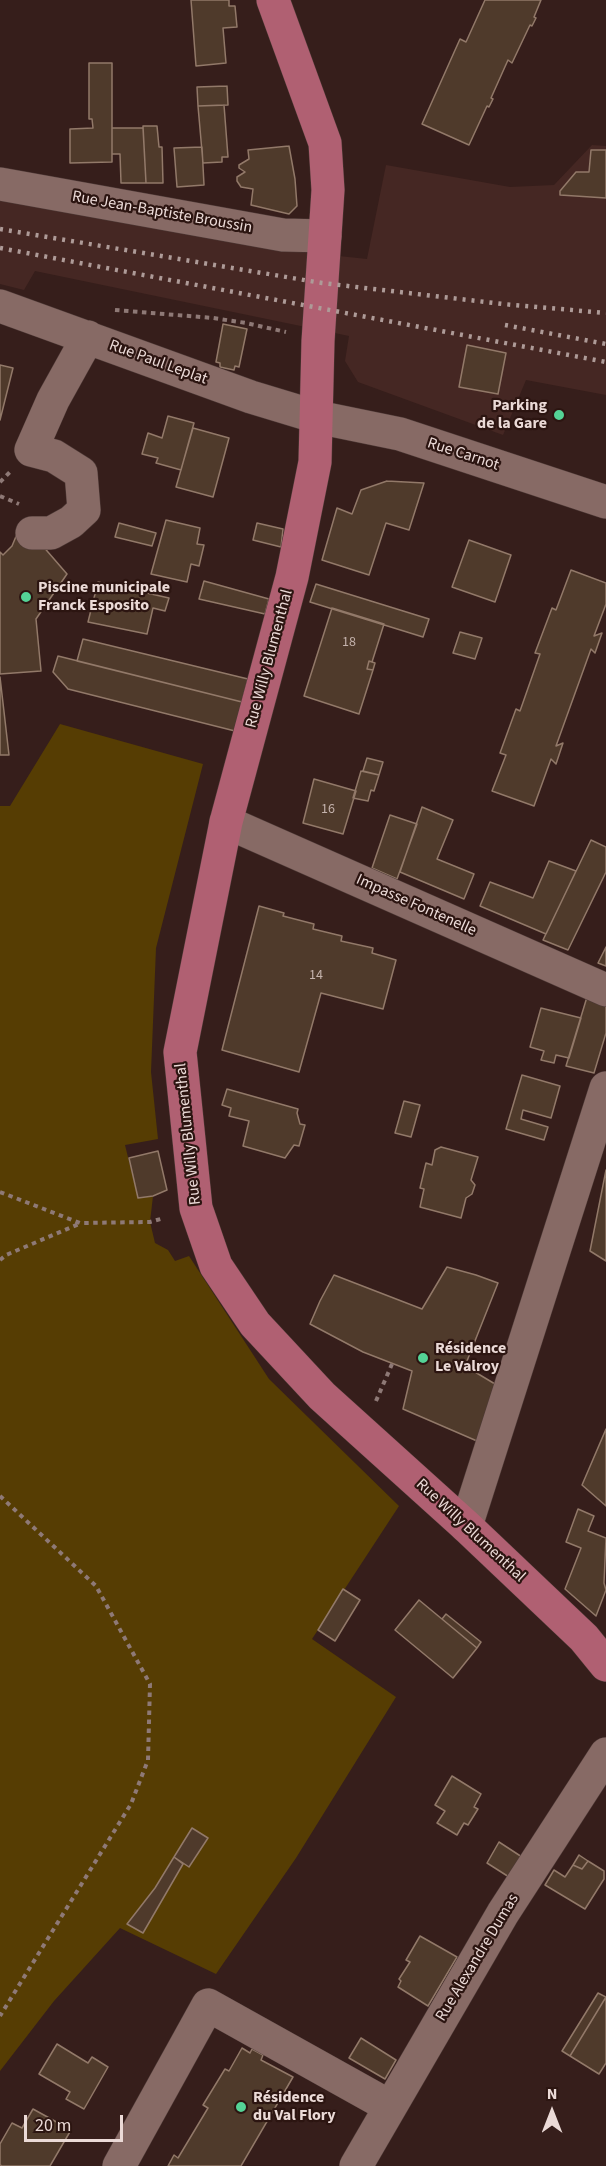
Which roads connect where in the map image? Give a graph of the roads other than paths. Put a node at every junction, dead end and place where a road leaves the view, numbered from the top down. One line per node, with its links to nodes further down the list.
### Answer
1 (273, 0): 3 (main road, Rue Willy Blumenthal)
2 (0, 184): 3 (street, Rue Jean-Baptiste Broussin)
3 (325, 236): 6 (main road, Rue Willy Blumenthal)
4 (0, 306): 5 (street, Rue Paul Leplat)
5 (88, 338): 6 (street, Rue Paul Leplat); 8 (street)
6 (317, 417): 7 (street, Rue Carnot); 9 (main road, Rue Willy Blumenthal)
7 (606, 502)
8 (32, 533)
9 (226, 822): 10 (street, Impasse Fontenelle); 12 (main road, Rue Willy Blumenthal)
10 (606, 990)
11 (606, 1088): 12 (street)
12 (466, 1526): 13 (main road, Rue Willy Blumenthal)
13 (595, 1643): 14 (main road, Rue Willy Blumenthal)
14 (606, 1665)
15 (606, 1754): 16 (street, Rue Alexandre Dumas)
16 (389, 2106): 17 (street); 18 (street, Rue Alexandre Dumas)
17 (119, 2166)
18 (356, 2166)

